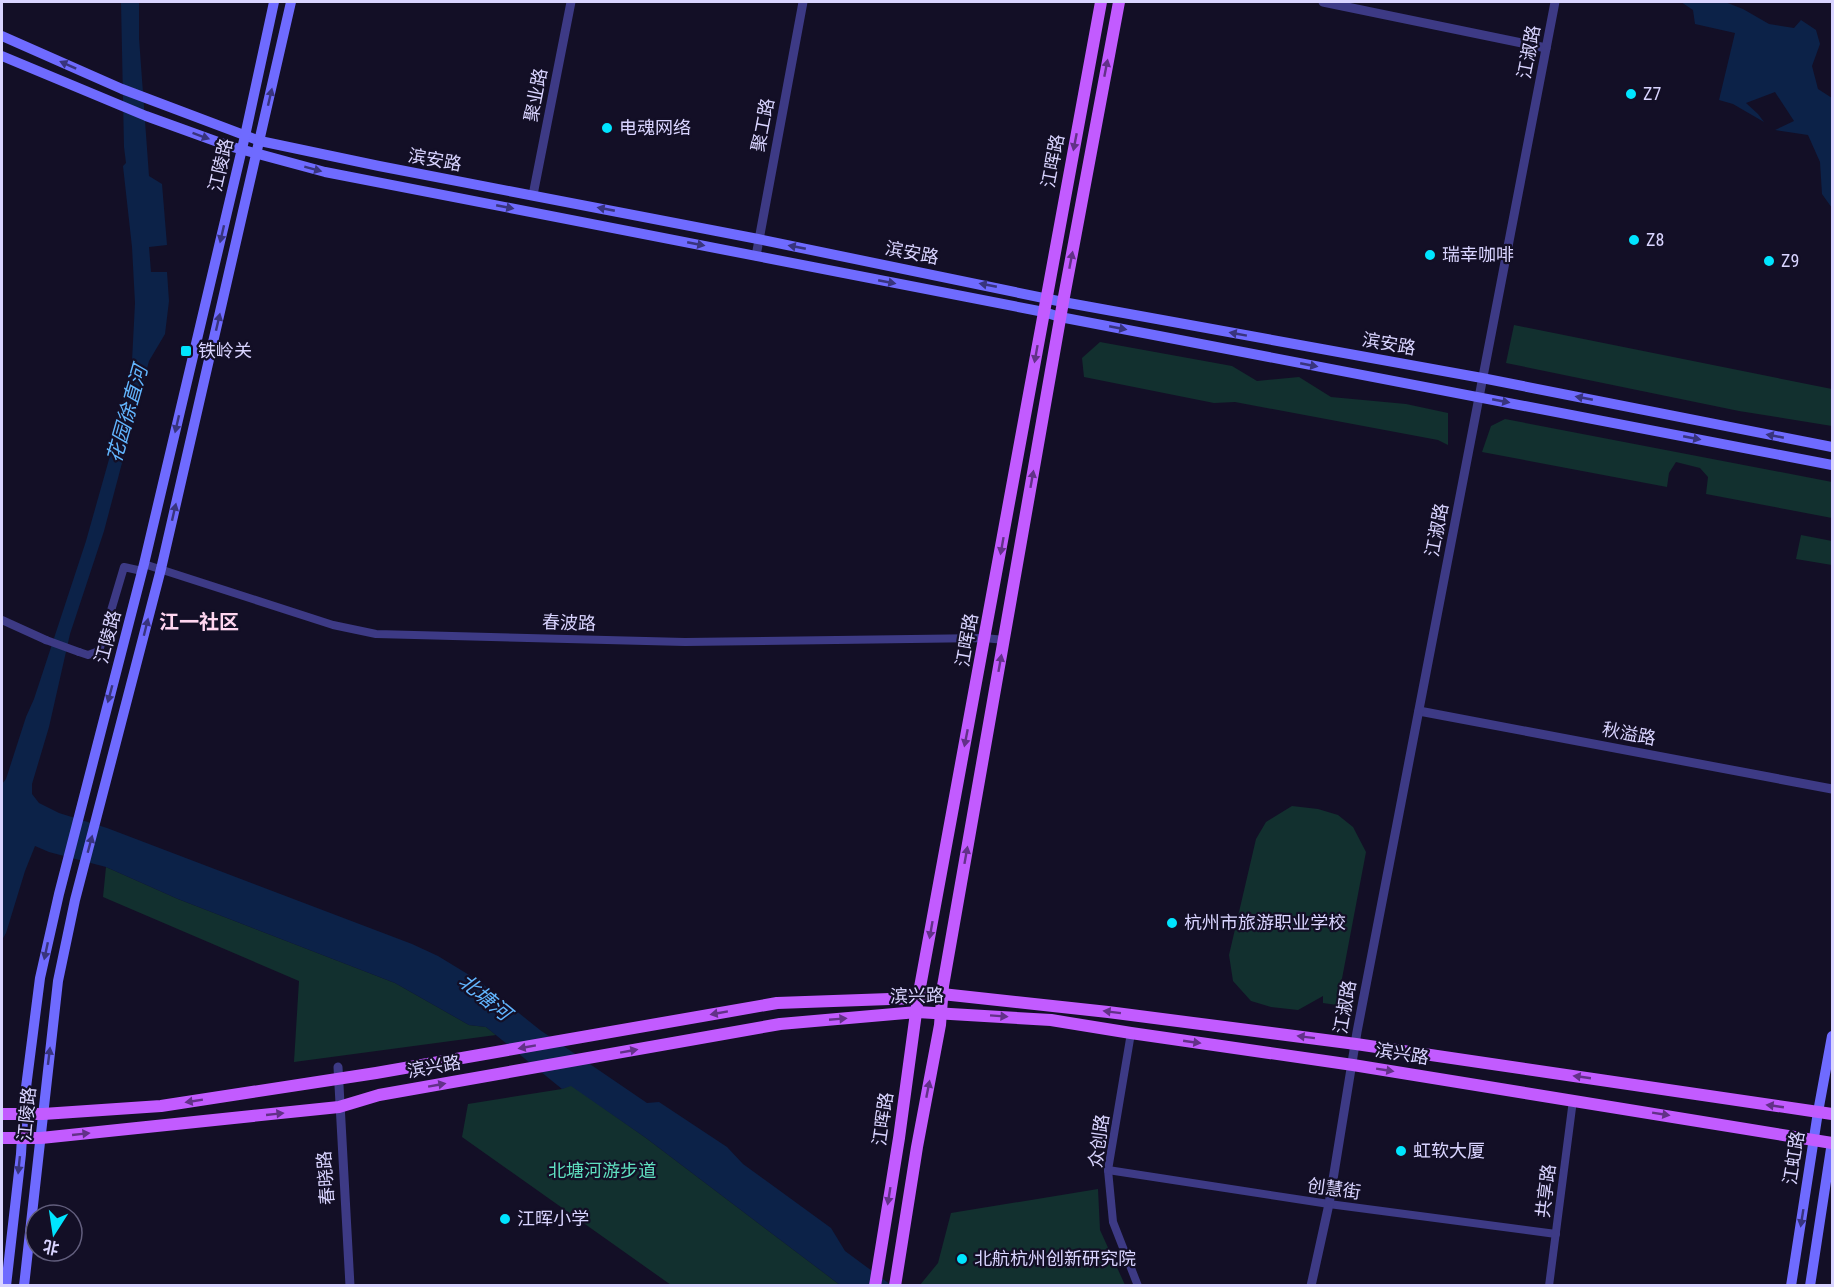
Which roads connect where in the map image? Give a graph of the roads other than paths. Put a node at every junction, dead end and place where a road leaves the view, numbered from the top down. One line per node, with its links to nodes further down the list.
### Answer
1 (274, 2): 12 (main road, 江陵路)
2 (291, 2): 13 (main road, 江陵路, one-way to 2)
3 (571, 2): 16 (street, 聚业路)
4 (803, 2): 17 (street, 聚工路)
5 (1101, 2): 19 (main road, 江晖路, one-way to 19)
6 (1119, 2): 20 (main road, 江晖路, one-way to 6)
7 (1323, 2): 10 (street)
8 (1556, 2): 10 (street, 江淑路)
9 (2, 36): 12 (main road, 滨安路, one-way to 9)
10 (1546, 48): 23 (street, 江淑路)
11 (2, 56): 14 (main road, 滨安路, one-way to 14)
12 (245, 136): 13 (main road, 滨安路); 14 (main road, 江陵路)
13 (260, 141): 15 (main road, 江陵路); 16 (main road, 滨安路)
14 (242, 150): 15 (main road, 滨安路); 27 (main road, 江陵路, one-way to 27)
15 (257, 154): 18 (main road, 滨安路, one-way to 18); 28 (main road, 江陵路, one-way to 15)
16 (533, 195): 17 (main road, 滨安路, one-way to 16)
17 (758, 239): 18 (street, 聚工路); 19 (main road, 滨安路, one-way to 17)
18 (756, 256): 21 (main road, 滨安路, one-way to 21)
19 (1046, 297): 20 (main road, 滨安路); 21 (main road, 江晖路)
20 (1063, 302): 22 (main road, 江晖路); 23 (main road, 滨安路, one-way to 20)
21 (1044, 312): 22 (main road, 滨安路); 30 (main road, 江晖路, one-way to 30)
22 (1060, 318): 24 (main road, 滨安路, one-way to 24); 31 (main road, 江晖路, one-way to 22)
23 (1482, 378): 24 (street, 江淑路); 25 (main road, 滨安路, one-way to 23)
24 (1480, 397): 26 (main road, 滨安路, one-way to 26); 32 (street, 江淑路)
25 (1833, 447)
26 (1833, 465)
27 (143, 567): 28 (street, 春波路); 29 (street, bridge); 47 (main road, 江陵路, one-way to 47)
28 (161, 569): 30 (street, 春波路); 48 (main road, 江陵路, one-way to 28)
29 (2, 620)
30 (985, 638): 31 (street, 春波路); 35 (main road, 江晖路, one-way to 35)
31 (1004, 640): 34 (main road, 江晖路, one-way to 31)
32 (1419, 711): 33 (street, 秋溢路); 40 (street, 江淑路)
33 (1833, 789)
34 (942, 994): 35 (main road, 滨兴路); 37 (main road, 江晖路); 40 (main road, 滨兴路, one-way to 34)
35 (918, 998): 36 (main road, 江晖路); 42 (main road, 滨兴路, one-way to 42)
36 (917, 1012): 37 (main road, 滨兴路); 44 (main road, 滨兴路, one-way to 36); 61 (main road, 江晖路, one-way to 61)
37 (941, 1013): 38 (main road, 滨兴路, one-way to 38); 62 (main road, 江晖路, one-way to 37)
38 (1131, 1033): 41 (main road, 滨兴路, one-way to 41); 55 (street, 众创路)
39 (1833, 1036): 45 (main road, 江虹路)
40 (1356, 1044): 41 (street, 江淑路); 45 (main road, 滨兴路, one-way to 40)
41 (1353, 1065): 43 (main road, 滨兴路, one-way to 43); 56 (street, 江淑路)
42 (338, 1073): 44 (street, 春晓路); 48 (main road, 滨兴路, one-way to 48)
43 (1573, 1100): 53 (main road, 滨兴路, one-way to 53); 57 (street, 共享路)
44 (339, 1107): 51 (main road, 滨兴路, one-way to 44); 60 (street, 春晓路)
45 (1818, 1112): 49 (main road, 滨兴路); 53 (main road, 江虹路)
46 (2, 1114): 47 (main road, 滨兴路)
47 (23, 1114): 48 (main road, 滨兴路); 52 (main road, 江陵路)
48 (43, 1114): 51 (main road, 江陵路)
49 (1833, 1114)
50 (2, 1138): 52 (main road, 滨兴路)
51 (41, 1138): 52 (main road, 滨兴路); 59 (main road, 江陵路)
52 (21, 1139): 58 (main road, 江陵路, one-way to 58)
53 (1814, 1140): 54 (main road, 滨兴路); 66 (main road, 江虹路, one-way to 66)
54 (1832, 1142): 67 (main road, 江虹路)
55 (1108, 1170): 56 (street, 创慧街); 63 (street, 众创路)
56 (1329, 1204): 57 (street, 创慧街); 64 (street, 江淑路)
57 (1556, 1234): 65 (street, 共享路)
58 (6, 1286)
59 (24, 1286)
60 (350, 1286)
61 (875, 1286)
62 (895, 1286)
63 (1138, 1286)
64 (1311, 1286)
65 (1549, 1286)
66 (1791, 1286)
67 (1810, 1286)

